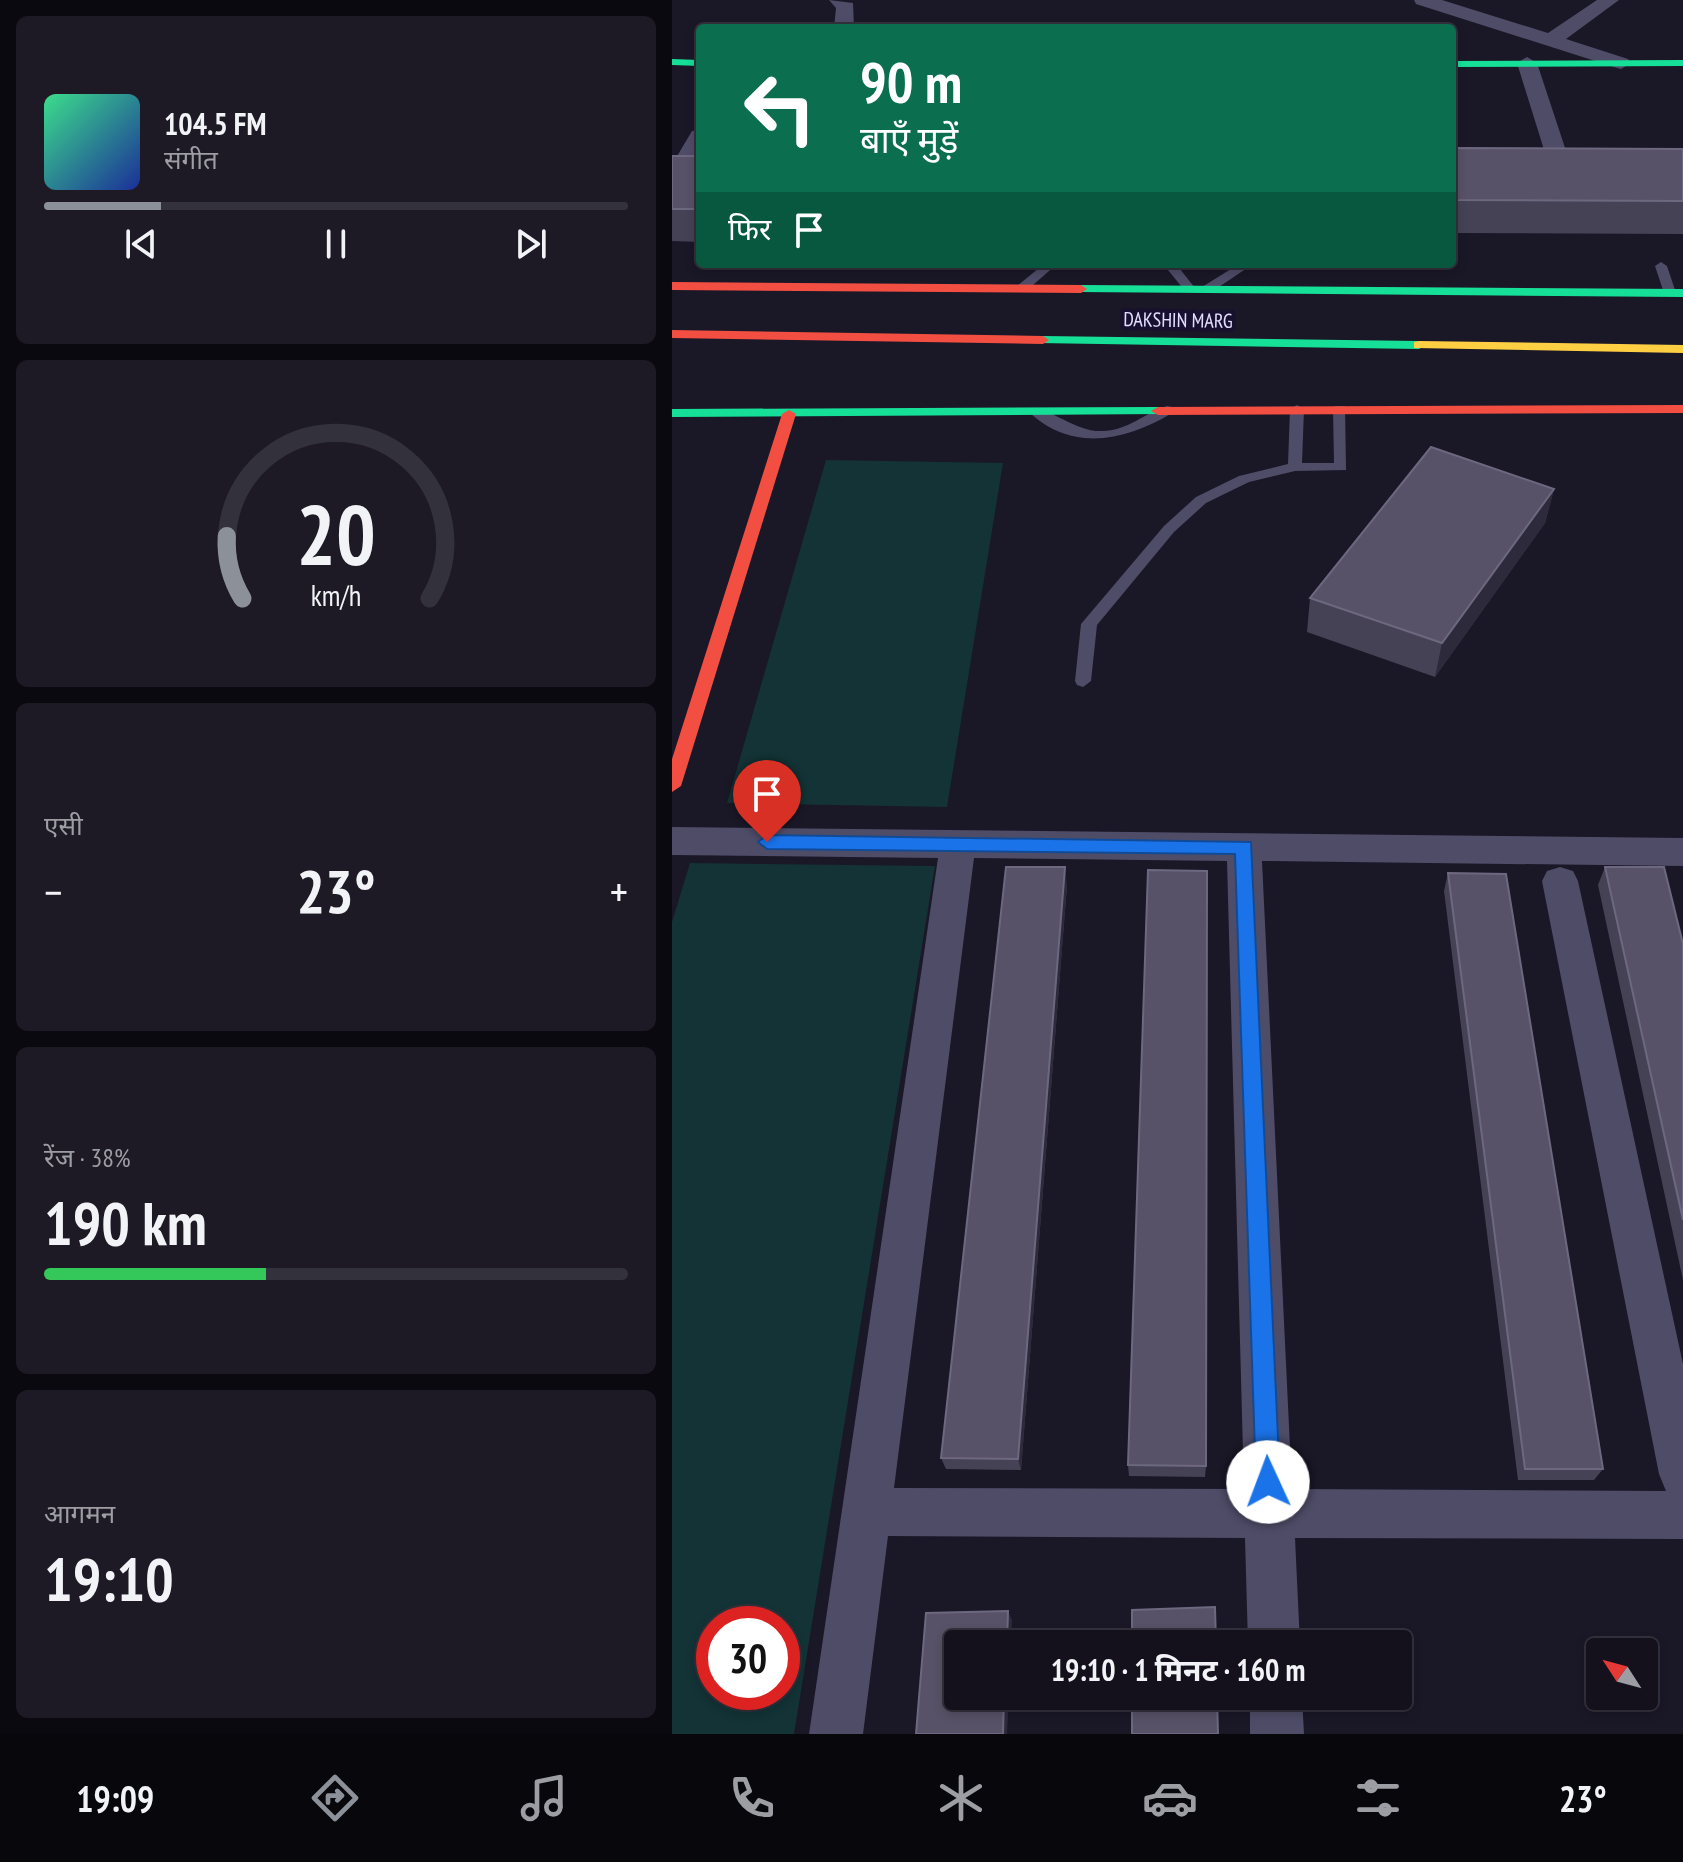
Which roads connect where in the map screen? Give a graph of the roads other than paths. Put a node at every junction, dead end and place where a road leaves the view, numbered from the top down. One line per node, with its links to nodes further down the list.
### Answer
1 (838, 0): 4 (street)
2 (1423, 0): 5 (street)
3 (1610, 0): 5 (street)
4 (844, 24)
5 (1550, 41): 9 (street)
6 (672, 62): 7 (street)
7 (696, 63)
8 (1527, 63): 9 (street); 11 (street); 14 (street)
9 (1621, 63): 10 (street)
10 (1683, 63)
11 (1456, 64)
12 (696, 143): 13 (street)
13 (685, 163)
14 (1530, 169)
15 (1661, 266): 24 (lane)
16 (853, 268): 21 (street)
17 (1046, 268): 22 (lane)
18 (1173, 268): 23 (lane)
19 (1239, 268): 23 (lane)
20 (672, 286): 21 (street)
21 (846, 287): 22 (street)
22 (1021, 289): 23 (street)
23 (1197, 289): 24 (street)
24 (1676, 293)
25 (672, 334): 26 (street, DAKSHIN MARG)
26 (1683, 349)
27 (1297, 409): 28 (street); 30 (street); 34 (lane)
28 (1340, 409): 29 (street); 34 (lane)
29 (1683, 409)
30 (1167, 410): 31 (street); 31 (lane)
31 (1035, 411): 33 (street)
32 (672, 413): 33 (street)
33 (789, 414): 36 (street)
34 (1295, 467): 35 (lane)
35 (1083, 681)
36 (672, 786)
37 (672, 841): 38 (street)
38 (958, 844): 39 (street); 43 (street)
39 (1244, 847): 40 (street); 44 (street)
40 (1683, 852)
41 (1560, 881): 42 (street)
42 (1683, 1474)
43 (866, 1512): 44 (street); 48 (street)
44 (1270, 1514): 45 (street); 46 (street)
45 (1683, 1515)
46 (1274, 1630)
47 (1276, 1710): 49 (street)
48 (836, 1734)
49 (1277, 1734)

